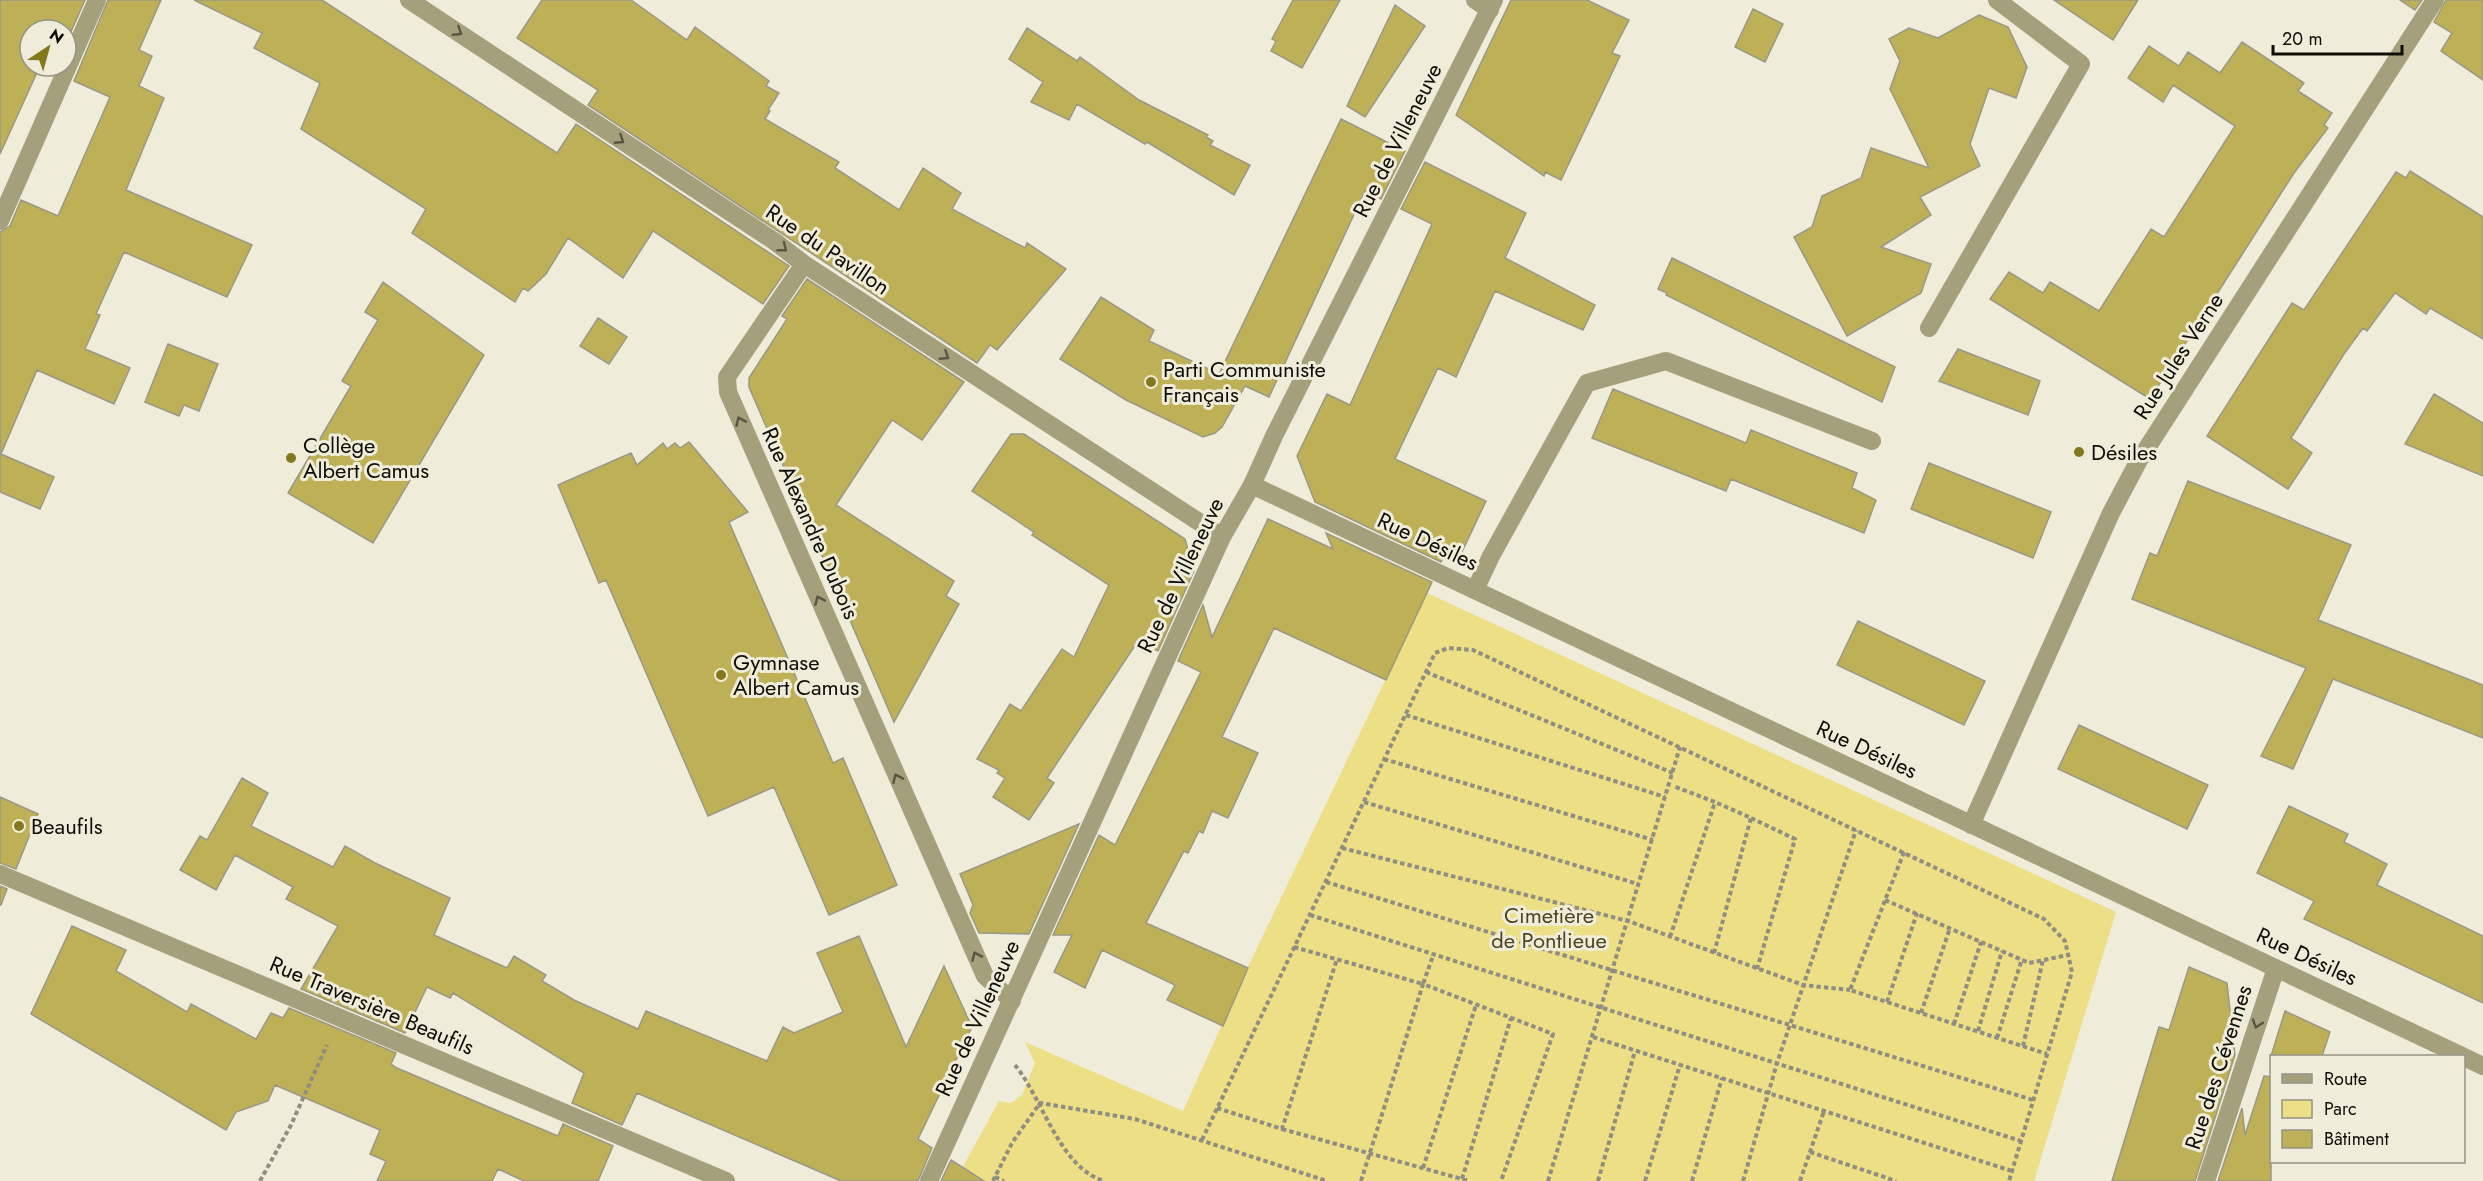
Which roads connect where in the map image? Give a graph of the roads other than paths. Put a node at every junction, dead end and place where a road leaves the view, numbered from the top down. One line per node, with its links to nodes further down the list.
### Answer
1 (97, 0): 6 (street)
2 (409, 0): 7 (street, Rue du Pavillon, one-way to 7)
3 (1997, 0): 8 (street)
4 (2435, 0): 13 (street, Rue Jules Verne)
5 (1486, 3): 10 (street, Rue de Villeneuve)
6 (0, 220)
7 (804, 264): 11 (street, Rue du Pavillon, one-way to 11); 16 (street, Rue Alexandre Dubois, one-way to 7)
8 (1929, 328)
9 (1872, 441): 12 (street)
10 (1252, 484): 11 (street, Rue de Villeneuve); 12 (street, Rue Désiles)
11 (1222, 537): 16 (street, Rue de Villeneuve)
12 (1474, 590): 13 (street, Rue Désiles)
13 (1971, 825): 15 (street, Rue Désiles)
14 (0, 874): 20 (street, Rue Traversière Beaufils)
15 (2276, 969): 17 (street, Rue Désiles); 22 (street, Rue des Cévennes, one-way to 22)
16 (1012, 1001): 21 (street, Rue de Villeneuve)
17 (2459, 1055)
18 (2465, 1058): 19 (street, Rue Désiles)
19 (2483, 1066)
20 (726, 1181)
21 (929, 1181)
22 (2206, 1181)

